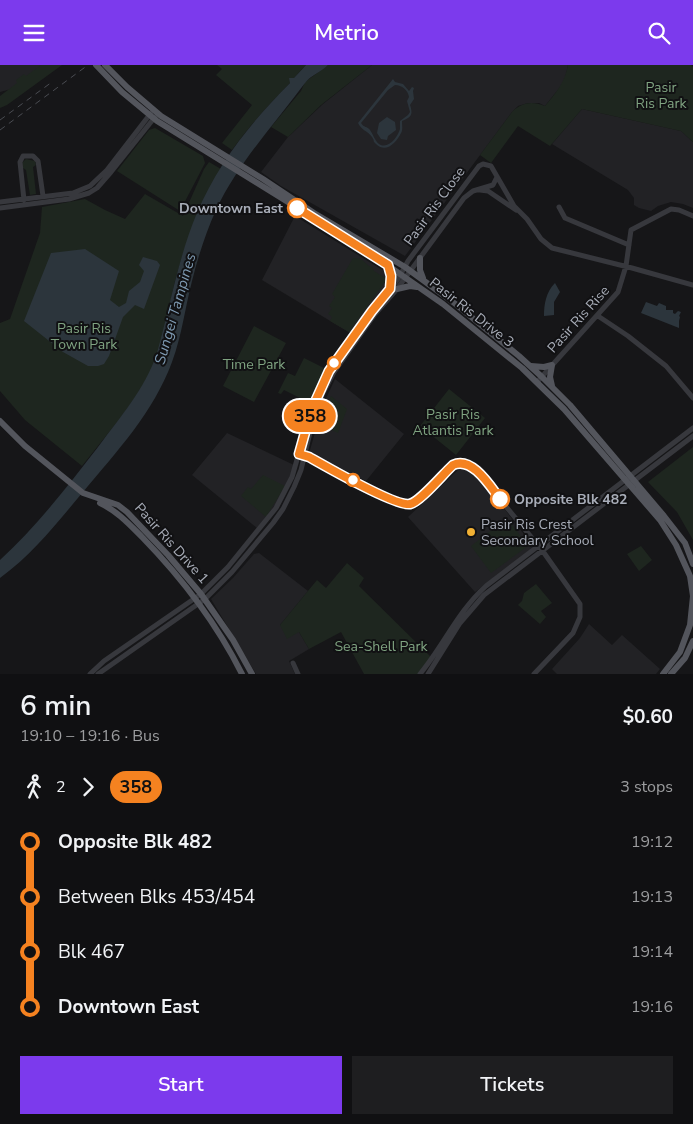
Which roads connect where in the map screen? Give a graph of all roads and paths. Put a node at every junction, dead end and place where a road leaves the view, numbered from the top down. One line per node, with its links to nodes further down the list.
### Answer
1 (96, 65): 3 (main road, Pasir Ris Drive 3)
2 (105, 65): 3 (main road, Pasir Ris Drive 3)
3 (154, 115): 4 (main road, Pasir Ris Drive 3); 8 (street); 12 (street)
4 (241, 169): 21 (main road, Pasir Ris Drive 3); 23 (main road, Pasir Ris Drive 3)
5 (497, 177): 6 (street, Pasir Ris Close); 7 (street); 17 (street, Pasir Ris Close)
6 (478, 189): 10 (street); 18 (street, Pasir Ris Close)
7 (504, 191): 10 (street); 15 (street)
8 (43, 197): 9 (street); 9 (street)
9 (24, 199): 11 (street); 12 (street)
10 (498, 199): 15 (street)
11 (0, 202)
12 (25, 205): 14 (street)
13 (559, 207): 19 (street)
14 (0, 208)
15 (522, 215): 22 (street)
16 (693, 216): 19 (street, Pasir Ris Rise)
17 (428, 234): 18 (street); 23 (street, Pasir Ris Close)
18 (434, 239): 20 (street, Pasir Ris Close)
19 (629, 245): 22 (street, Pasir Ris Rise)
20 (420, 258): 23 (street, Pasir Ris Close); 24 (main road)
21 (388, 265): 23 (main road, Pasir Ris Drive 3); 27 (main road)
22 (626, 266): 25 (street); 29 (street, Pasir Ris Rise)
23 (405, 272): 24 (main road, Pasir Ris Drive 3); 26 (main road, Pasir Ris Drive 3); 27 (street); 28 (street)
24 (425, 281): 30 (main road, Pasir Ris Drive 3)
25 (693, 285)
26 (421, 288): 28 (main road); 32 (main road, Pasir Ris Drive 3)
27 (390, 289): 38 (street)
28 (397, 289): 38 (street)
29 (599, 315): 31 (street, Pasir Ris Rise); 34 (street)
30 (530, 365): 31 (main road); 32 (main road, Pasir Ris Drive 3)
31 (552, 365): 32 (street, Pasir Ris Rise); 33 (main road)
32 (540, 379): 33 (main road, Pasir Ris Drive 3); 39 (main road, Pasir Ris Drive 3)
33 (553, 388): 39 (main road, Pasir Ris Drive 3)
34 (693, 398)
35 (0, 422): 40 (main road, Pasir Ris Drive 1)
36 (693, 428): 39 (street)
37 (693, 436): 39 (street)
38 (301, 454): 41 (street); 43 (street)
39 (629, 481): 41 (street); 42 (main road, Pasir Ris Drive 3); 45 (main road, Pasir Ris Drive 3)
40 (83, 494): 43 (main road, Pasir Ris Drive 1); 44 (main road, Pasir Ris Drive 1)
41 (541, 548): 53 (street); 54 (street); 55 (street)
42 (693, 564)
43 (203, 596): 44 (street); 51 (main road, Pasir Ris Drive 1)
44 (196, 602): 48 (street); 49 (street); 50 (main road, Pasir Ris Drive 1)
45 (692, 620): 56 (main road, Pasir Ris Drive 3)
46 (693, 641): 57 (main road)
47 (293, 663): 52 (street)
48 (90, 674)
49 (98, 674)
50 (242, 674)
51 (252, 674)
52 (298, 674)
53 (420, 674)
54 (428, 674)
55 (535, 674)
56 (663, 674)
57 (671, 674)

